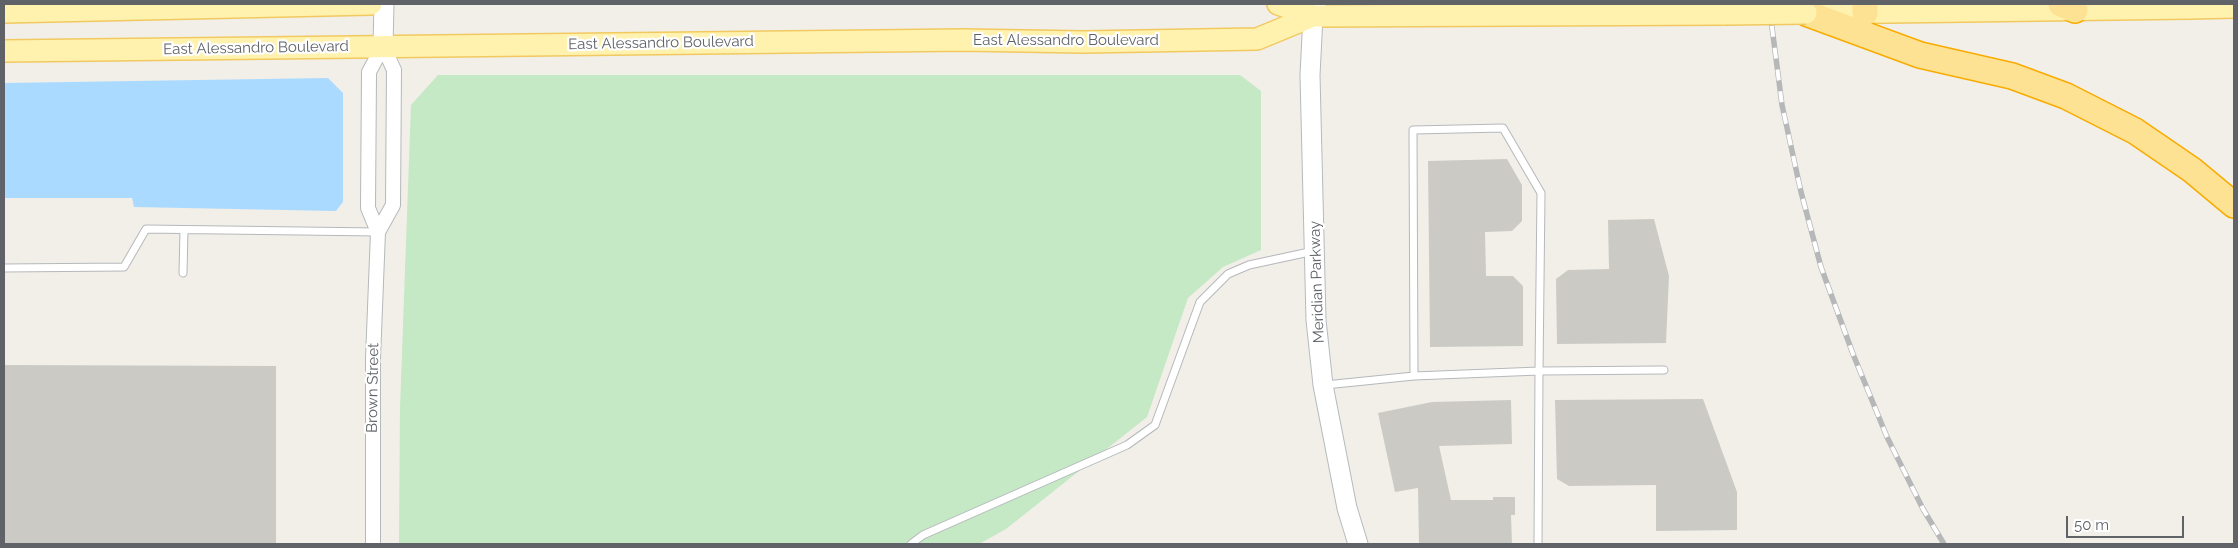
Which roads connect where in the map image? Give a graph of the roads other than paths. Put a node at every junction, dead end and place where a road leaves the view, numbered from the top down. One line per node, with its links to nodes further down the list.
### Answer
1 (371, 4): 5 (main road)
2 (384, 4): 13 (main road, Brown Street)
3 (1278, 4): 8 (main road, East Alessandro Boulevard)
4 (2225, 4): 12 (highway)
5 (96, 7): 10 (main road)
6 (2068, 7): 7 (main road, bridge); 9 (main road, East Alessandro Boulevard)
7 (2234, 7)
8 (1312, 8): 11 (main road, East Alessandro Boulevard, bridge); 13 (main road, East Alessandro Boulevard); 18 (main road, Meridian Parkway)
9 (1864, 8): 11 (main road, East Alessandro Boulevard)
10 (4, 12)
11 (1806, 13): 15 (highway)
12 (2234, 18)
13 (383, 46): 14 (main road, East Alessandro Boulevard); 17 (street, Brown Street); 17 (street, Brown Street)
14 (4, 51)
15 (2234, 205)
16 (184, 230): 17 (lane); 19 (lane); 20 (lane)
17 (378, 232): 25 (street, Brown Street)
18 (1315, 251): 24 (main road, Meridian Parkway); 26 (lane)
19 (4, 268)
20 (183, 273)
21 (1664, 370): 22 (lane)
22 (1539, 371): 23 (lane); 23 (lane); 28 (lane)
23 (1414, 376): 24 (lane)
24 (1323, 385): 27 (main road, Meridian Parkway)
25 (373, 544)
26 (911, 544)
27 (1358, 544)
28 (1538, 544)

